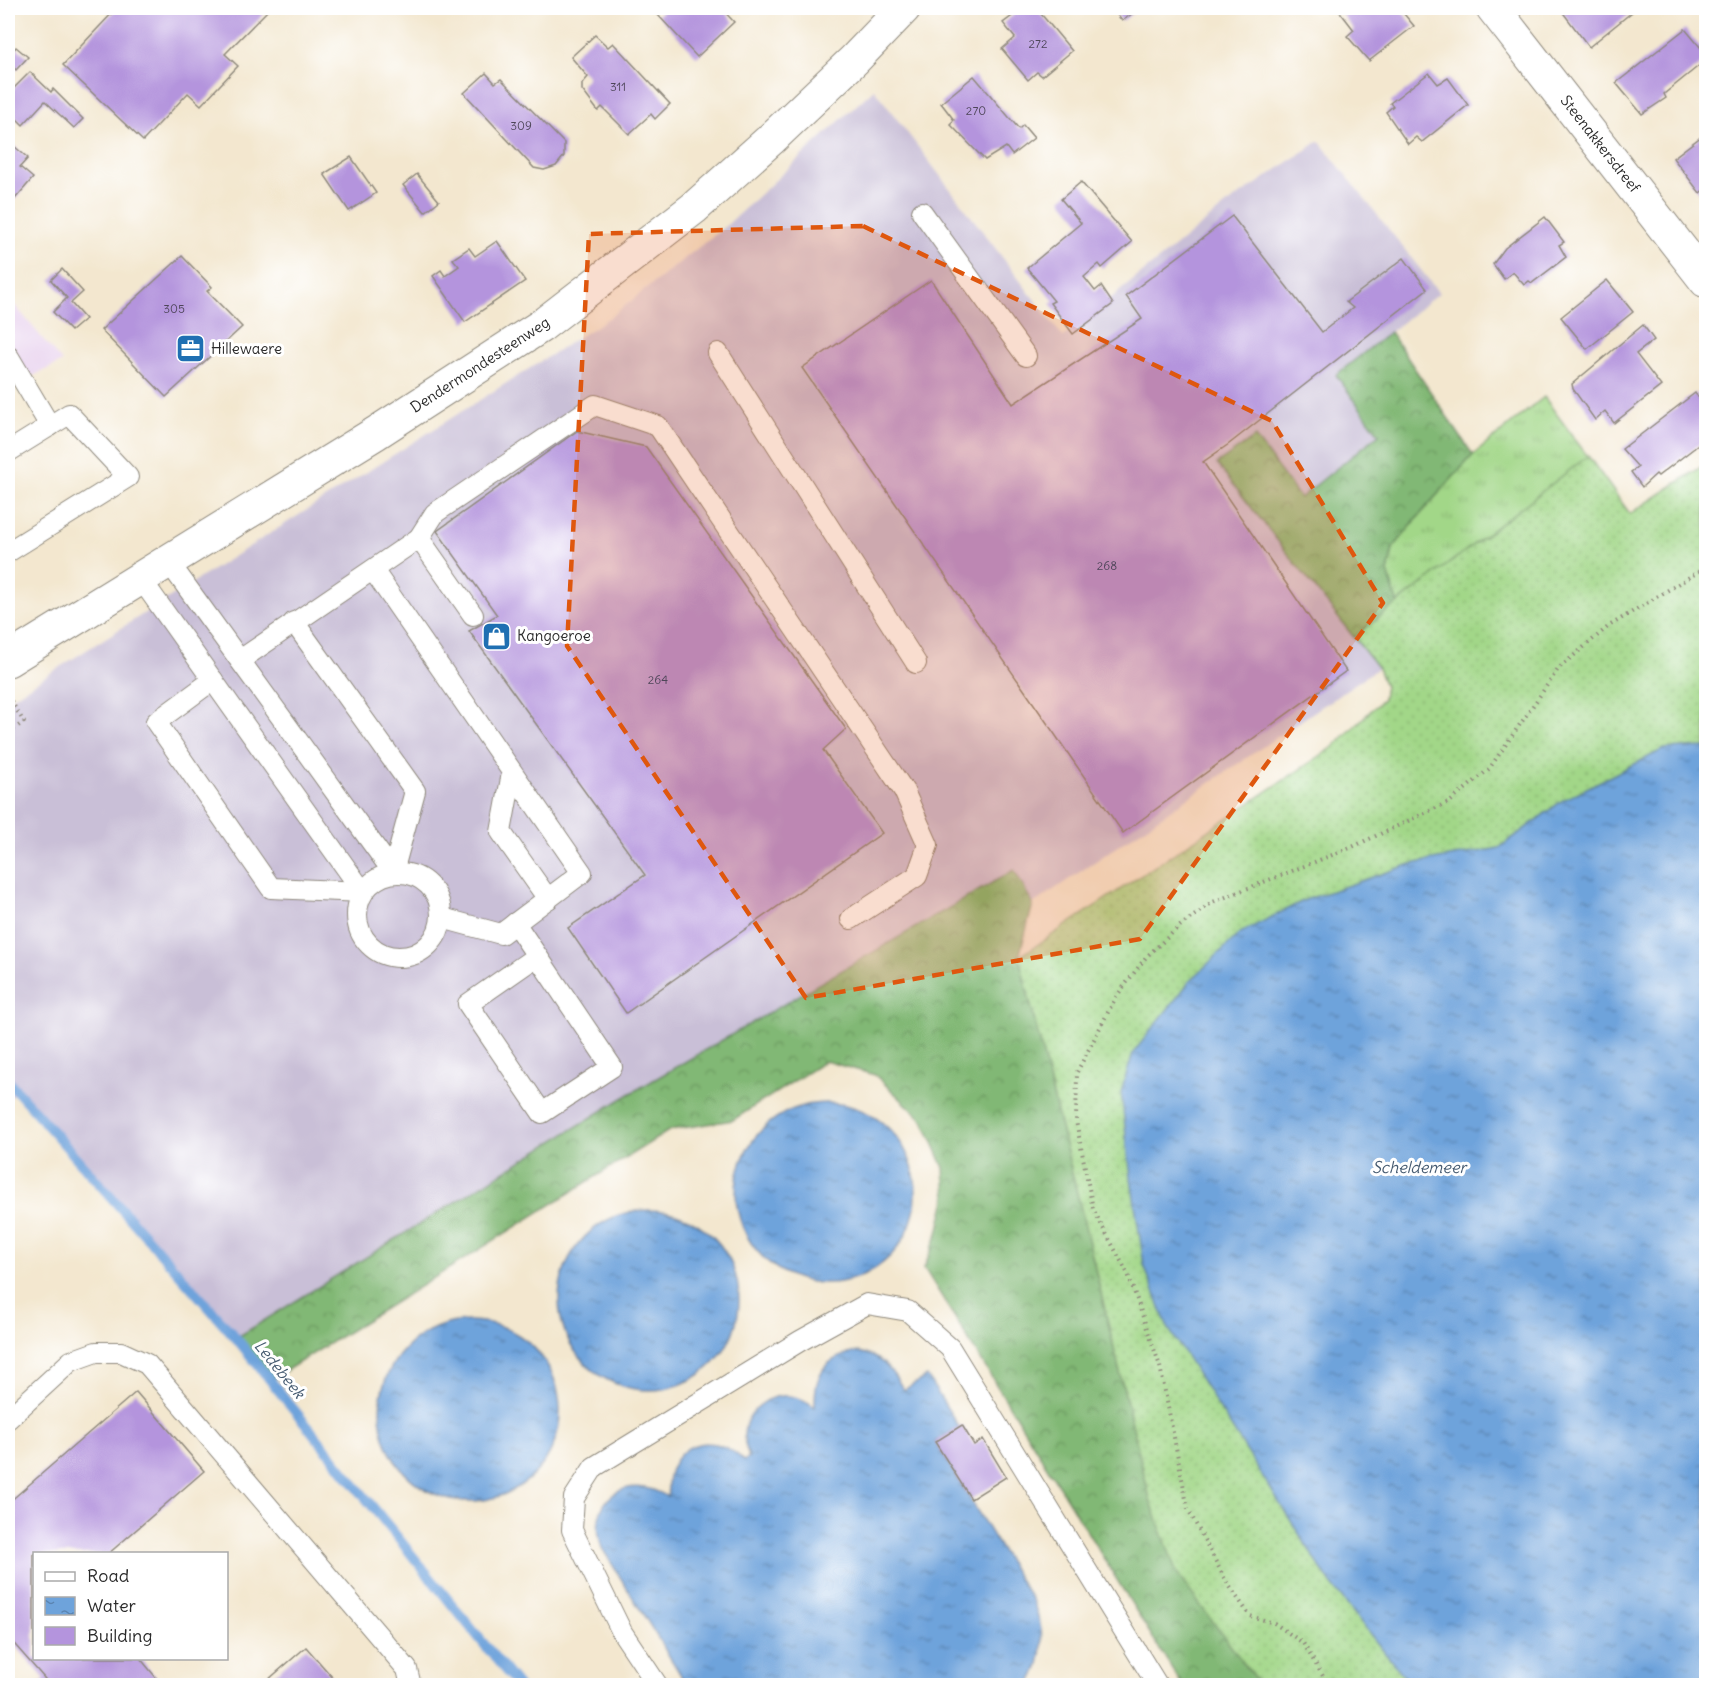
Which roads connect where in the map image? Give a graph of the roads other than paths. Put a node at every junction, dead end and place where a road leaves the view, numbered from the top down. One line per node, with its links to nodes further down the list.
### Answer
1 (904, 8): 12 (main road, Dendermondesteenweg)
2 (1493, 8): 4 (main road, Steenakkersdreef)
3 (922, 212): 6 (lane)
4 (1707, 281)
5 (718, 353): 19 (lane)
6 (1026, 356)
7 (9, 357): 8 (lane)
8 (50, 426): 9 (lane); 11 (lane)
9 (8, 452)
10 (419, 538): 13 (lane); 15 (lane); 26 (lane)
11 (8, 552)
12 (168, 561): 14 (main road, Dendermondesteenweg); 18 (lane)
13 (373, 570): 16 (lane); 21 (lane)
14 (141, 579): 17 (main road, Dendermondesteenweg); 20 (lane)
15 (473, 615)
16 (294, 622): 18 (lane); 22 (lane)
17 (8, 660)
18 (240, 660): 22 (lane)
19 (916, 663)
20 (213, 680): 23 (lane); 23 (lane)
21 (512, 773): 24 (lane); 24 (lane)
22 (393, 872): 23 (lane); 25 (lane)
23 (363, 892): 25 (lane)
24 (548, 899): 27 (lane)
25 (442, 918): 27 (lane)
26 (851, 919)
27 (515, 923): 28 (lane)
28 (537, 956): 28 (lane)
29 (8, 1419): 30 (lane)
30 (411, 1686)
31 (658, 1686): 32 (lane)
32 (1158, 1686)

